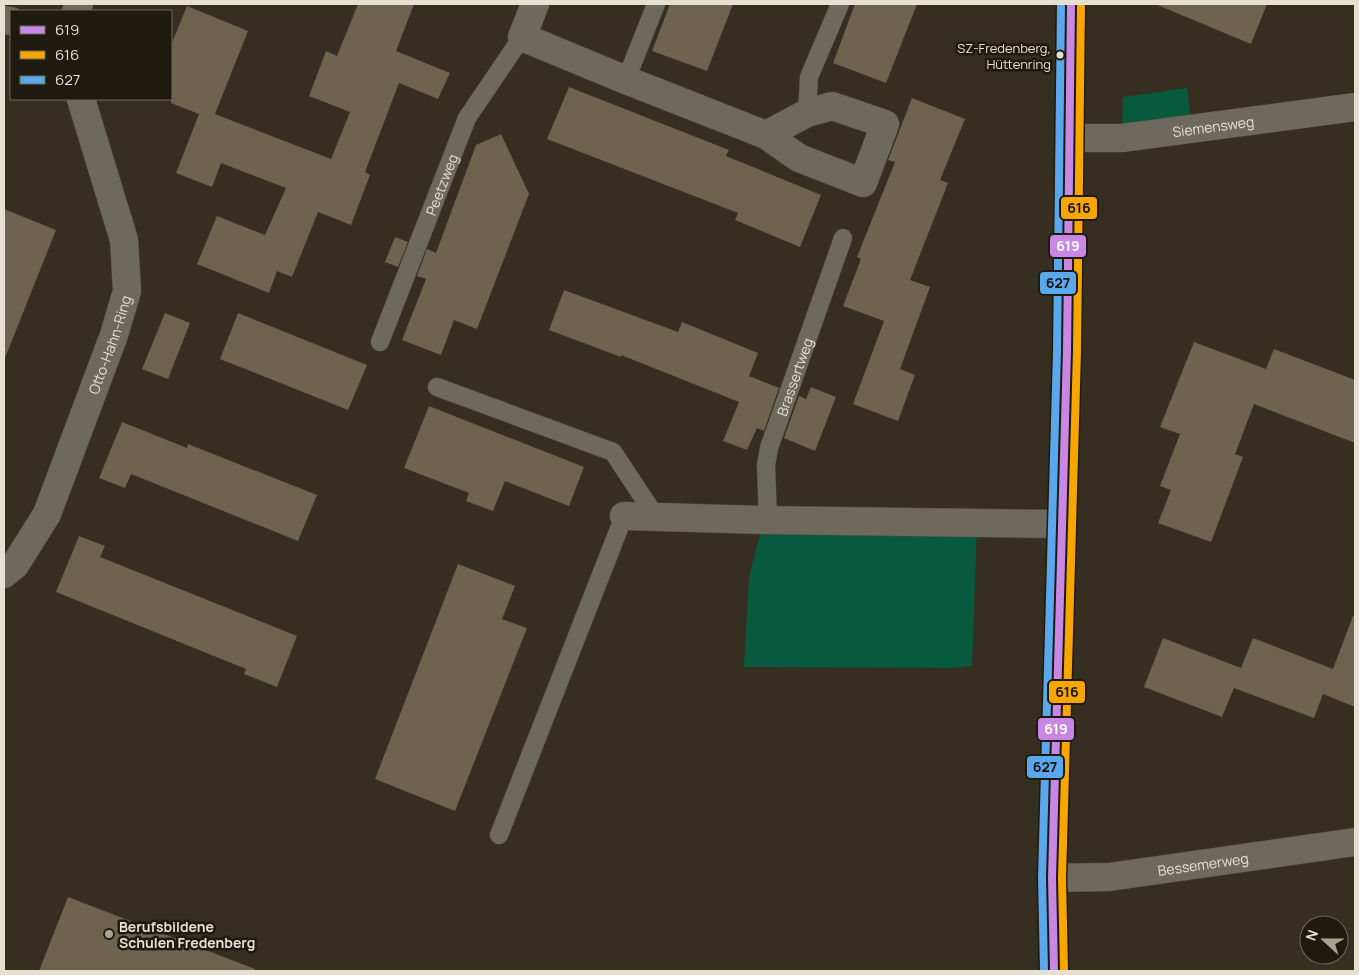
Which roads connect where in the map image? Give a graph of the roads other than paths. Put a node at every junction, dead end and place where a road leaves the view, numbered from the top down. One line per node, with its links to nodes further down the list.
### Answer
1 (534, 4): 5 (street, Peetzweg)
2 (656, 4): 6 (lane)
3 (840, 4): 9 (lane)
4 (1071, 4): 11 (street)
5 (522, 37): 6 (street); 13 (lane, Peetzweg)
6 (626, 80): 10 (street)
7 (81, 100): 19 (street, Otto-Hahn-Ring)
8 (1355, 107): 11 (street, Siemensweg)
9 (807, 113): 10 (street); 10 (street)
10 (766, 134)
11 (1070, 138): 18 (street)
12 (843, 238): 17 (lane, Brassertweg)
13 (380, 342)
14 (437, 387): 16 (lane)
15 (624, 516): 16 (street); 20 (lane)
16 (656, 517): 17 (street)
17 (768, 520): 18 (street)
18 (1062, 524): 22 (street)
19 (4, 574)
20 (499, 835)
21 (1355, 842): 22 (street, Bessemerweg)
22 (1052, 878): 23 (street)
23 (1054, 971)

